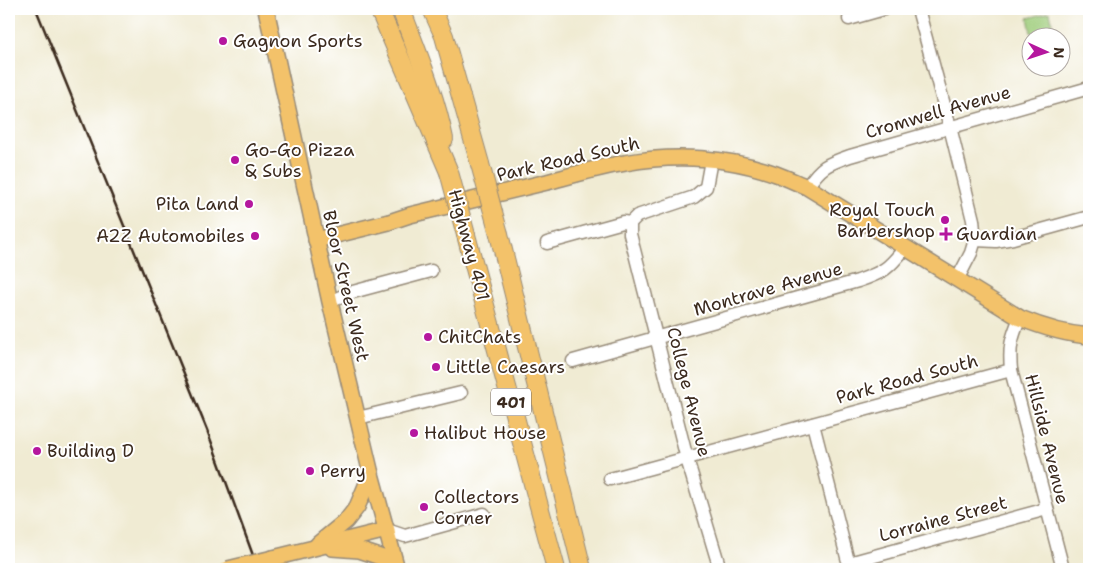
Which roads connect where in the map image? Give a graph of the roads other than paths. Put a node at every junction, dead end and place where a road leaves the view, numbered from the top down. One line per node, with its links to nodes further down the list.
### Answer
1 (266, 9): 17 (main road, Bloor Street West)
2 (379, 9): 13 (highway)
3 (401, 9): 13 (highway, Highway 401 / 401)
4 (432, 9): 9 (highway, Highway 401 / 401)
5 (440, 9): 9 (highway)
6 (884, 9): 8 (street)
7 (918, 9): 11 (street)
8 (849, 19)
9 (444, 36): 44 (highway, Highway 401 / 401, bridge)
10 (1089, 88): 11 (street, Cromwell Avenue)
11 (950, 127): 14 (street, Cromwell Avenue); 18 (street)
12 (711, 160): 14 (main road, Park Road South); 16 (street); 17 (main road, Park Road South)
13 (449, 172): 43 (highway, Highway 401 / 401, bridge)
14 (807, 187): 20 (main road, Park Road South)
15 (1089, 217): 18 (street)
16 (630, 223): 19 (street); 26 (street, College Avenue)
17 (316, 240): 23 (main road, Bloor Street West)
18 (975, 240): 22 (street)
19 (547, 243)
20 (905, 248): 22 (main road, Park Road South); 26 (street, Montrave Avenue)
21 (430, 271): 23 (street)
22 (957, 280): 24 (main road, Park Road South)
23 (330, 302): 30 (main road, Bloor Street West)
24 (1020, 318): 25 (main road, Park Road South); 28 (street, Hillside Avenue)
25 (1089, 336)
26 (657, 338): 27 (street, Montrave Avenue); 32 (street, College Avenue)
27 (573, 361)
28 (1011, 370): 31 (street, Park Road South); 35 (street, Hillside Avenue)
29 (461, 393): 30 (street)
30 (358, 418): 33 (main road, Bloor Street West)
31 (813, 424): 32 (street, Park Road South); 39 (street)
32 (687, 459): 34 (street, Park Road South); 45 (street, College Avenue)
33 (372, 474): 37 (main road, Bloor Street West); 38 (main road)
34 (610, 479)
35 (1047, 509): 39 (street, Lorraine Street); 46 (street, Hillside Avenue)
36 (484, 514): 37 (street)
37 (387, 530): 38 (main road); 42 (main road, Bloor Street West)
38 (313, 548): 40 (main road, bridge); 41 (main road)
39 (849, 566)
40 (228, 569)
41 (392, 569)
42 (397, 569)
43 (556, 569)
44 (582, 569)
45 (720, 569)
46 (1063, 569)

